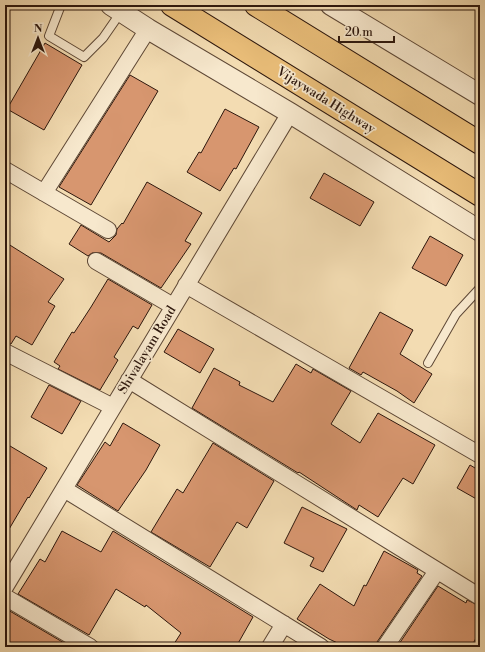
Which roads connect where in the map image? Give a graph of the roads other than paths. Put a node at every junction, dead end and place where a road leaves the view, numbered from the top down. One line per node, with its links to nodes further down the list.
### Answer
1 (61, 5): 5 (lane)
2 (172, 5): 12 (highway, Vijaywada Highway)
3 (256, 5): 9 (highway)
4 (331, 5): 7 (street)
5 (117, 8): 6 (street)
6 (148, 29): 8 (street); 11 (street)
7 (480, 95)
8 (290, 113): 14 (street); 16 (street, Shivalayam Road)
9 (480, 143)
10 (7, 176): 11 (street)
11 (44, 193): 13 (street)
12 (480, 195)
13 (108, 230)
14 (480, 230)
15 (96, 261): 18 (street)
16 (186, 285): 18 (street, Shivalayam Road); 23 (street)
17 (480, 288): 20 (lane)
18 (173, 306): 21 (street, Shivalayam Road)
19 (5, 352): 22 (street)
20 (428, 363)
21 (129, 380): 22 (street, Shivalayam Road); 25 (street)
22 (113, 407): 24 (street, Shivalayam Road)
23 (480, 455)
24 (64, 489): 26 (street, Shivalayam Road); 29 (street)
25 (437, 571): 28 (street); 33 (street)
26 (6, 583)
27 (5, 597): 30 (street)
28 (480, 598)
29 (284, 624): 31 (street); 32 (street)
30 (90, 647)
31 (270, 647)
32 (321, 647)
33 (385, 647)

